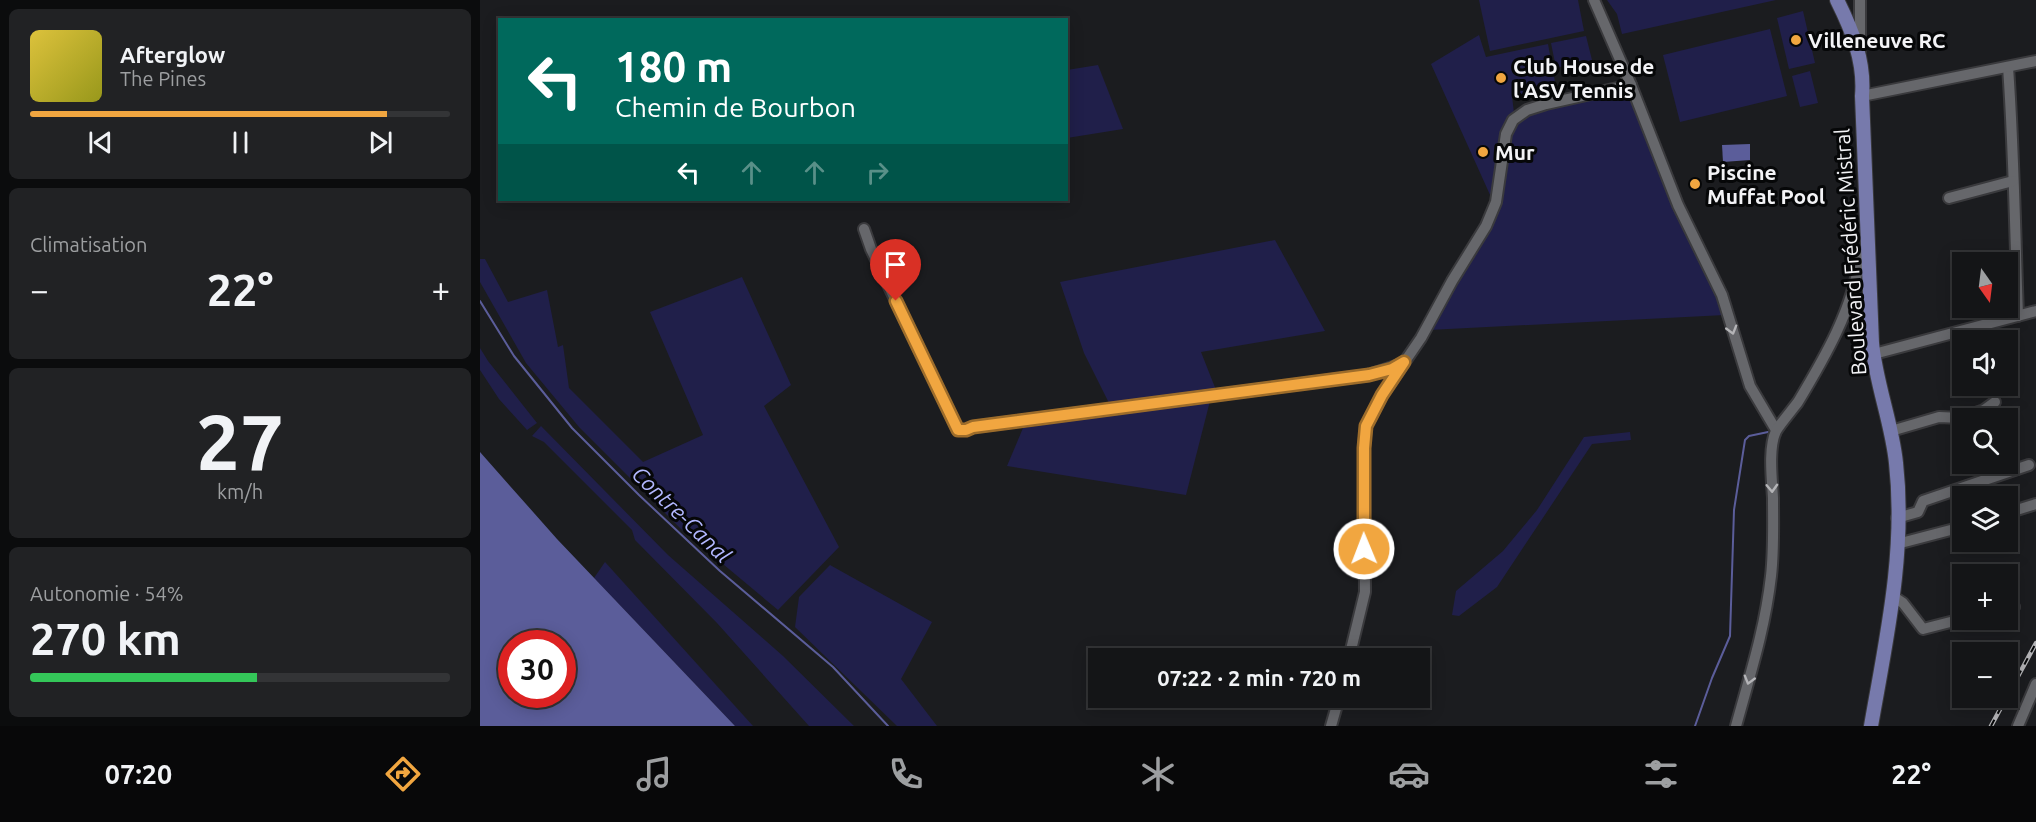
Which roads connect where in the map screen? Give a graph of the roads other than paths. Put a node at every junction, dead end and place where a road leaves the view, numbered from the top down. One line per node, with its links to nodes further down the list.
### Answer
1 (1594, 0): 7 (street)
2 (1860, 1): 3 (street, Boulevard Frédéric Mistral); 4 (street, Boulevard Frédéric Mistral)
3 (1833, 3): 4 (main road, Boulevard Frédéric Mistral); 8 (main road, Boulevard Frédéric Mistral)
4 (1860, 59): 8 (main road, Boulevard Frédéric Mistral)
5 (2036, 61): 6 (street)
6 (2008, 67): 8 (street); 9 (street)
7 (1631, 85): 18 (street); 20 (street, one-way to 20)
8 (1862, 96): 12 (main road, Boulevard Frédéric Mistral)
9 (2013, 182): 10 (street); 13 (street)
10 (1949, 198)
11 (864, 229): 18 (street)
12 (1868, 252): 17 (main road, Boulevard Frédéric Mistral); 20 (street)
13 (2016, 252)
14 (2036, 311): 15 (street)
15 (2018, 316)
16 (2010, 318): 17 (street)
17 (1874, 354): 21 (main road, Boulevard Frédéric Mistral)
18 (1404, 362): 30 (street)
19 (1995, 402): 21 (street)
20 (1776, 430): 34 (street, one-way to 34)
21 (1891, 430): 25 (main road, Boulevard Frédéric Mistral)
22 (2029, 465): 25 (street)
23 (2036, 504): 24 (street)
24 (2018, 510)
25 (1897, 518): 27 (main road, Boulevard Frédéric Mistral)
26 (1952, 530): 27 (street)
27 (1897, 544): 28 (main road, Boulevard Frédéric Mistral)
28 (1894, 597): 29 (street); 35 (main road, Boulevard Frédéric Mistral)
29 (1952, 622)
30 (1351, 648)
31 (2036, 684): 36 (street)
32 (1336, 708): 33 (street)
33 (1331, 726)
34 (1736, 726)
35 (1871, 726)
36 (2018, 726)

